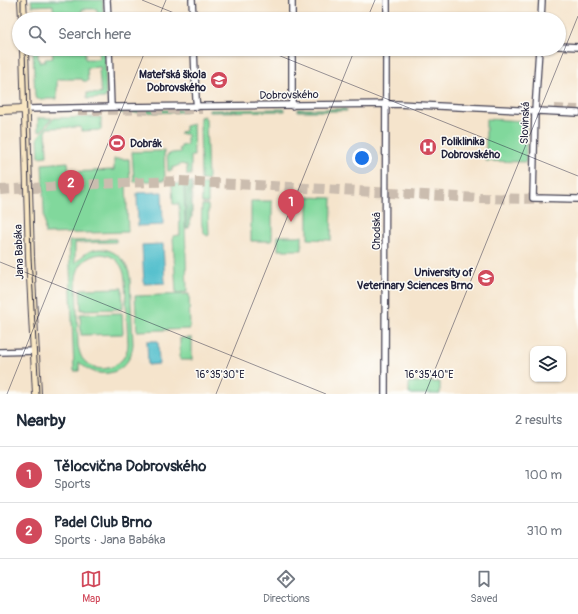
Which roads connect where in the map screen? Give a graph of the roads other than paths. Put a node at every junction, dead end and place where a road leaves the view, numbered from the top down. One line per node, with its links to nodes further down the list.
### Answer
1 (22, 0): 7 (street)
2 (107, 0): 8 (street)
3 (192, 0): 9 (street)
4 (292, 0): 10 (street)
5 (387, 0): 11 (street)
6 (542, 0): 12 (street)
7 (23, 12)
8 (108, 12)
9 (193, 12)
10 (292, 12)
11 (386, 12)
12 (541, 12)
13 (566, 46): 14 (street)
14 (578, 47)
15 (24, 56): 25 (street, Jana Babáka)
16 (109, 56): 24 (street)
17 (194, 56): 23 (street)
18 (292, 56): 22 (street)
19 (386, 56): 21 (street, Chodská)
20 (539, 56): 27 (street, Slovinská)
21 (386, 105): 22 (street, Dobrovského); 27 (street, Dobrovského); 33 (street, Chodská)
22 (292, 106): 23 (street, Dobrovského)
23 (197, 107): 24 (street, Dobrovského)
24 (111, 108): 25 (street, Dobrovského)
25 (26, 109): 26 (street, Dobrovského); 30 (street, Jana Babáka)
26 (0, 110)
27 (535, 111): 28 (street, Dobrovského); 29 (street, Slovinská)
28 (578, 113)
29 (578, 199)
30 (36, 350): 31 (street); 32 (street, Jana Babáka)
31 (0, 352)
32 (37, 394)
33 (385, 394)

